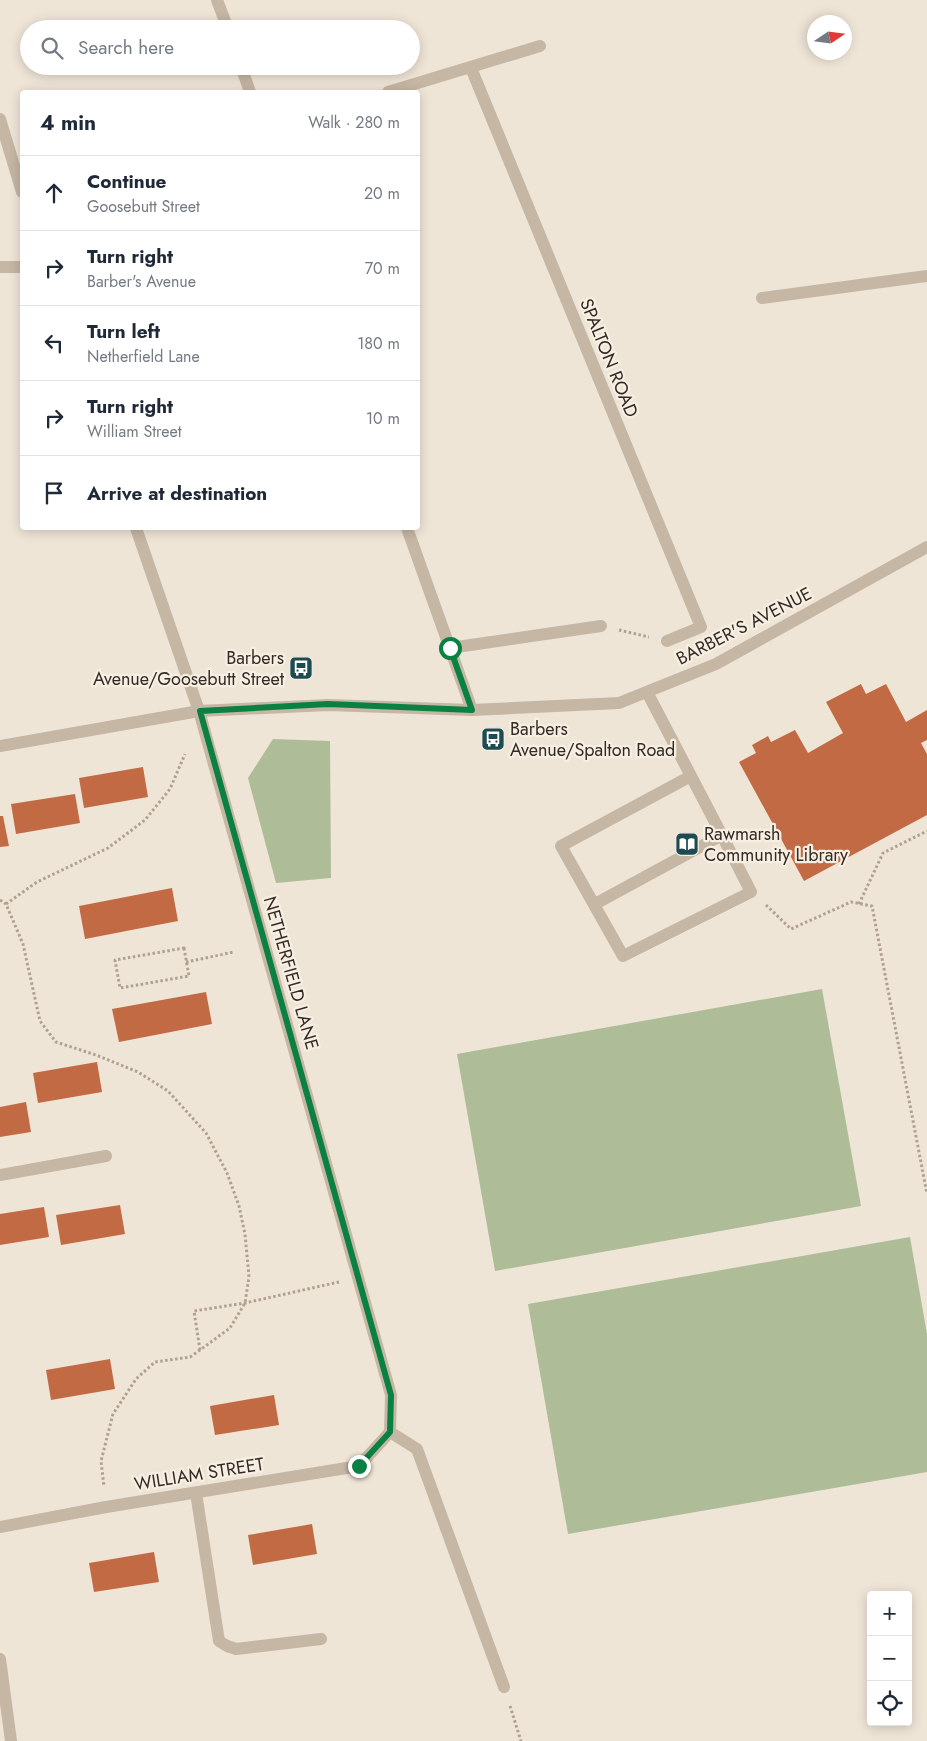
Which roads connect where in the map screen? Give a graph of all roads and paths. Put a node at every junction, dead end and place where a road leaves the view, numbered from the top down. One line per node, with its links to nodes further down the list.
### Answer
1 (217, 0): 2 (street)
2 (225, 20)
3 (540, 46): 4 (street)
4 (471, 68): 7 (street); 18 (street, SPALTON ROAD)
5 (244, 75): 6 (street)
6 (249, 90)
7 (395, 90)
8 (0, 119): 9 (street)
9 (20, 185)
10 (0, 267): 11 (street)
11 (20, 267)
12 (927, 276): 13 (street)
13 (762, 298)
14 (137, 530): 22 (street, NETHERFIELD LANE)
15 (408, 530): 19 (street)
16 (927, 547): 20 (street, BARBER'S AVENUE)
17 (601, 626): 18 (path); 19 (street)
18 (667, 641)
19 (450, 648): 21 (street)
20 (647, 692): 21 (street, BARBER'S AVENUE); 25 (street)
21 (472, 710): 22 (street, BARBER'S AVENUE)
22 (200, 711): 23 (street, BARBER'S AVENUE); 38 (street, NETHERFIELD LANE)
23 (0, 746)
24 (185, 754): 30 (path)
25 (691, 776): 27 (street); 31 (street)
26 (927, 831): 32 (path)
27 (722, 835): 28 (street); 31 (street)
28 (751, 892): 31 (street); 32 (path)
29 (0, 900): 30 (path)
30 (6, 904): 39 (path)
31 (595, 904)
32 (860, 904): 37 (path)
33 (234, 952): 34 (path)
34 (186, 962): 34 (path)
35 (106, 1156): 36 (street)
36 (0, 1175)
37 (927, 1194)
38 (358, 1278): 39 (path); 41 (street, NETHERFIELD LANE)
39 (245, 1303): 40 (path); 40 (path)
40 (200, 1350): 43 (path)
41 (390, 1432): 42 (street, WILLIAM STREET); 47 (street)
42 (196, 1493): 43 (street, WILLIAM STREET); 45 (street)
43 (106, 1507): 44 (street, WILLIAM STREET)
44 (0, 1526)
45 (321, 1639)
46 (0, 1659): 48 (street)
47 (504, 1686): 49 (path)
48 (11, 1741)
49 (521, 1741)

